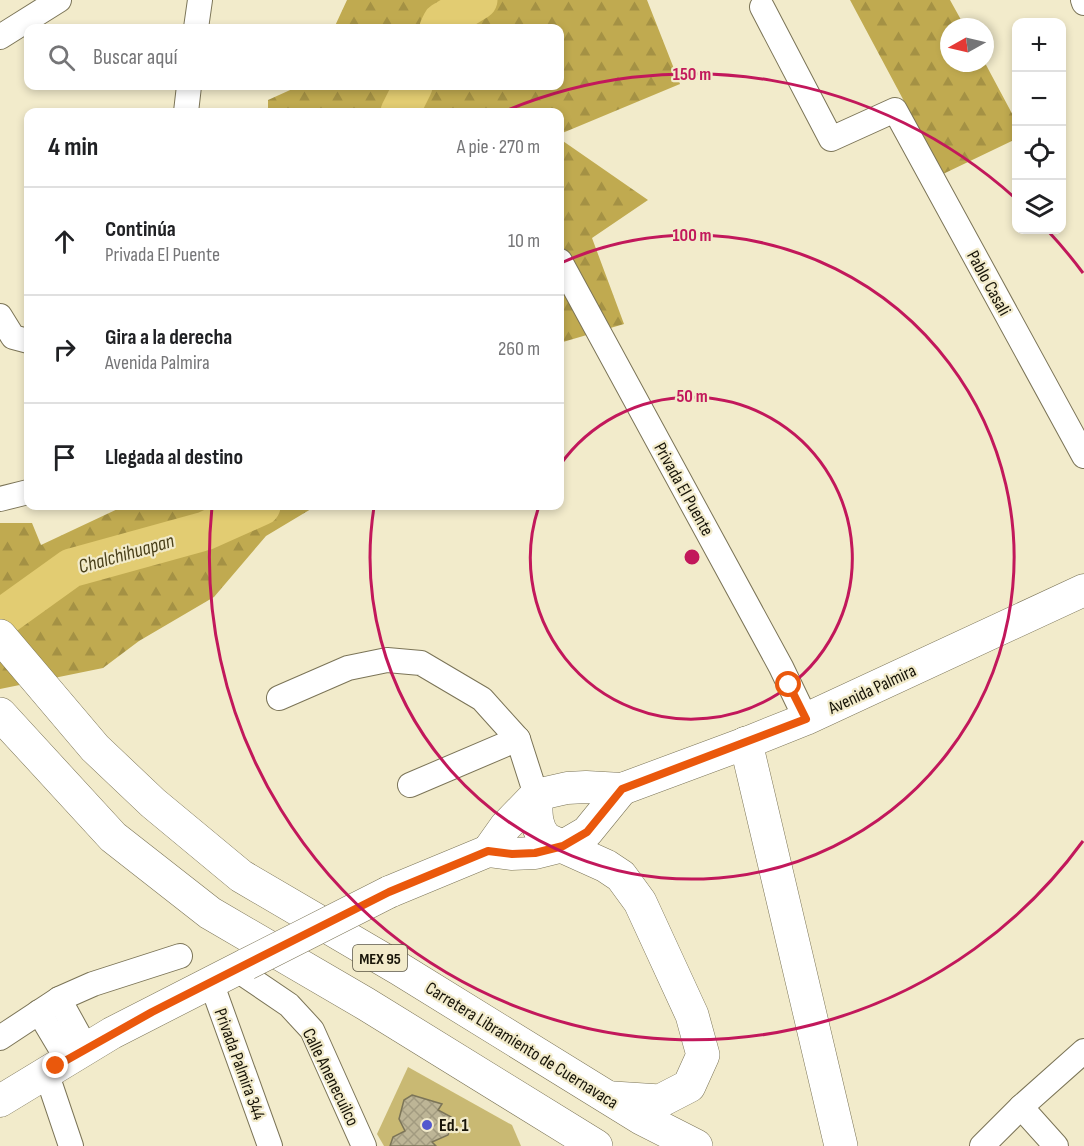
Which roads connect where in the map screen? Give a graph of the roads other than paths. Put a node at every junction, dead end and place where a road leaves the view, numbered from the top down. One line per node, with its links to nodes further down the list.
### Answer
1 (59, 0): 5 (street)
2 (200, 0): 4 (street)
3 (762, 7): 11 (street, Pablo Casali)
4 (197, 24)
5 (0, 37)
6 (189, 90): 7 (street)
7 (186, 108)
8 (564, 268): 18 (street, Privada El Puente)
9 (0, 316): 10 (street)
10 (14, 343)
11 (1084, 456)
12 (24, 493): 13 (street)
13 (0, 499)
14 (1084, 590): 18 (main road, Avenida Palmira)
15 (0, 636): 32 (highway, Carretera Libramiento de Cuernavaca / MEX 95)
16 (279, 698): 19 (street)
17 (0, 714): 38 (highway, MEX 95)
18 (806, 719): 20 (main road, Avenida Palmira)
19 (518, 739): 21 (street); 23 (street)
20 (746, 743): 22 (main road, Avenida Palmira); 40 (highway)
21 (410, 785)
22 (622, 789): 23 (main road, Avenida Palmira); 24 (main road)
23 (536, 795): 24 (highway); 25 (main road)
24 (563, 846): 25 (main road); 32 (highway)
25 (488, 851): 27 (main road, bridge)
26 (180, 956): 28 (street)
27 (231, 972): 31 (main road); 36 (street, Privada Palmira 344); 37 (street, Calle Anenecuilco)
28 (49, 1005): 29 (street); 31 (street)
29 (0, 1038)
30 (1084, 1051): 34 (street)
31 (66, 1060): 33 (main road); 35 (street)
32 (609, 1097): 39 (highway, Carretera Libramiento de Cuernavaca / MEX 95)
33 (0, 1101)
34 (1021, 1107): 41 (street); 42 (street)
35 (71, 1146)
36 (270, 1146)
37 (364, 1146)
38 (596, 1146)
39 (696, 1146)
40 (841, 1146)
41 (982, 1146)
42 (1056, 1146)

